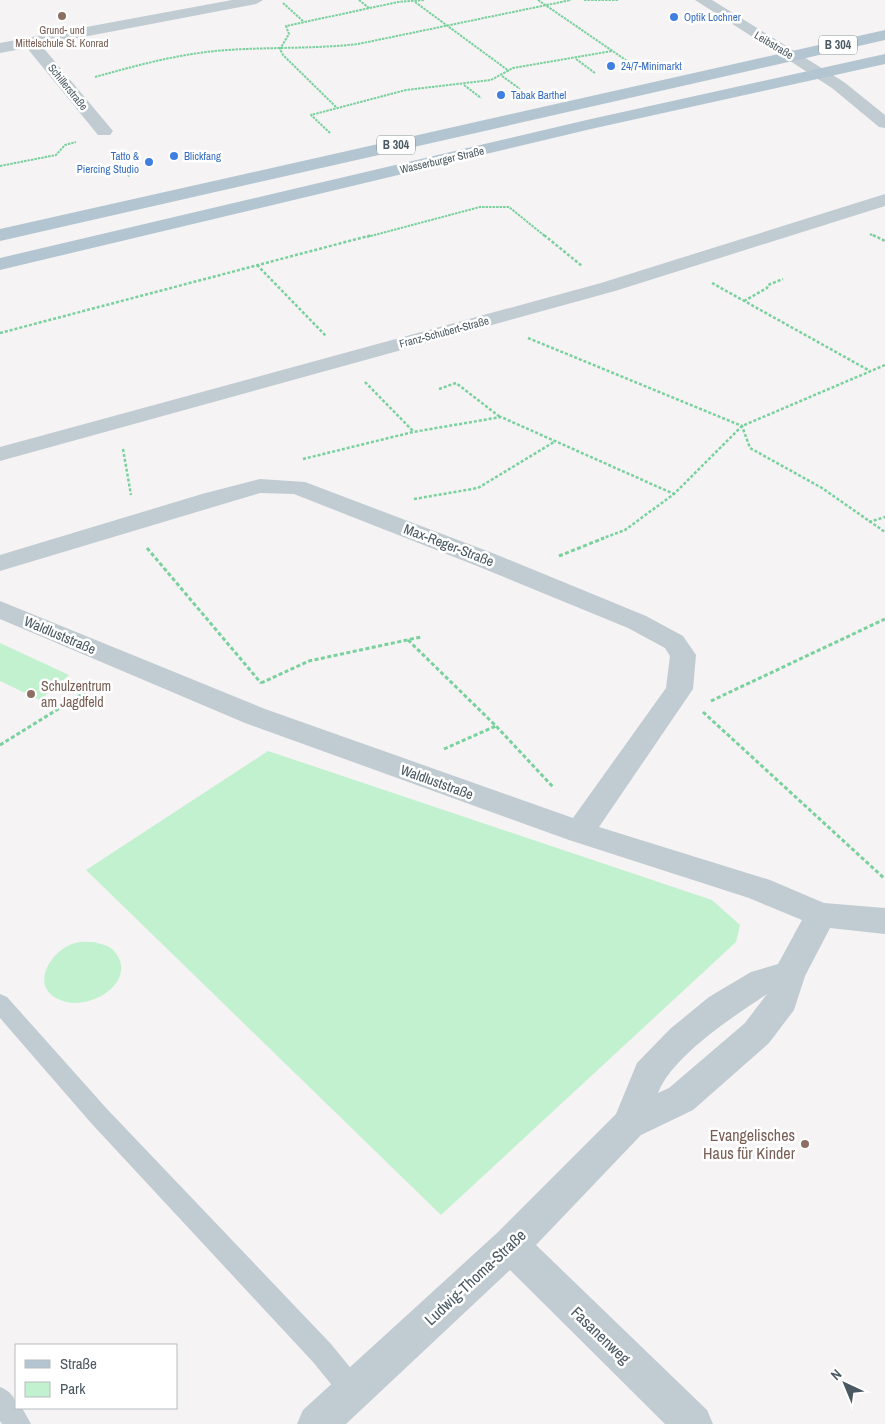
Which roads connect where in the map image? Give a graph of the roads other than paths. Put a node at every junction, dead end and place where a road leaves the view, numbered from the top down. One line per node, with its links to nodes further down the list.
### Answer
1 (256, 0): 4 (street)
2 (702, 0): 6 (street, Leibstraße)
3 (885, 35): 6 (main road, Wasserburger Straße / B 304)
4 (32, 42): 5 (street); 10 (street, Schillerstraße)
5 (0, 48)
6 (791, 55): 8 (street, Leibstraße); 12 (main road, Wasserburger Straße / B 304)
7 (885, 59): 8 (main road, Wasserburger Straße / B 304)
8 (820, 74): 9 (street, Leibstraße); 13 (main road, Wasserburger Straße / B 304)
9 (885, 123)
10 (104, 131)
11 (885, 200): 14 (street, Franz-Schubert-Straße)
12 (0, 235)
13 (0, 264)
14 (0, 454)
15 (0, 563): 17 (street, Max-Reger-Straße)
16 (0, 609): 17 (street, Waldluststraße)
17 (582, 827): 18 (street, Waldluststraße)
18 (820, 915): 19 (street, Waldluststraße); 20 (street, Ludwig-Thoma-Straße)
19 (885, 921)
20 (789, 975): 22 (street, Ludwig-Thoma-Straße); 22 (street, Ludwig-Thoma-Straße)
21 (0, 1003): 24 (lane)
22 (628, 1124): 23 (street, Ludwig-Thoma-Straße)
23 (510, 1245): 24 (street, Ludwig-Thoma-Straße); 28 (street, Fasanenweg)
24 (353, 1391): 27 (street, Ludwig-Thoma-Straße)
25 (0, 1400): 26 (lane)
26 (18, 1424)
27 (317, 1424)
28 (693, 1424)

